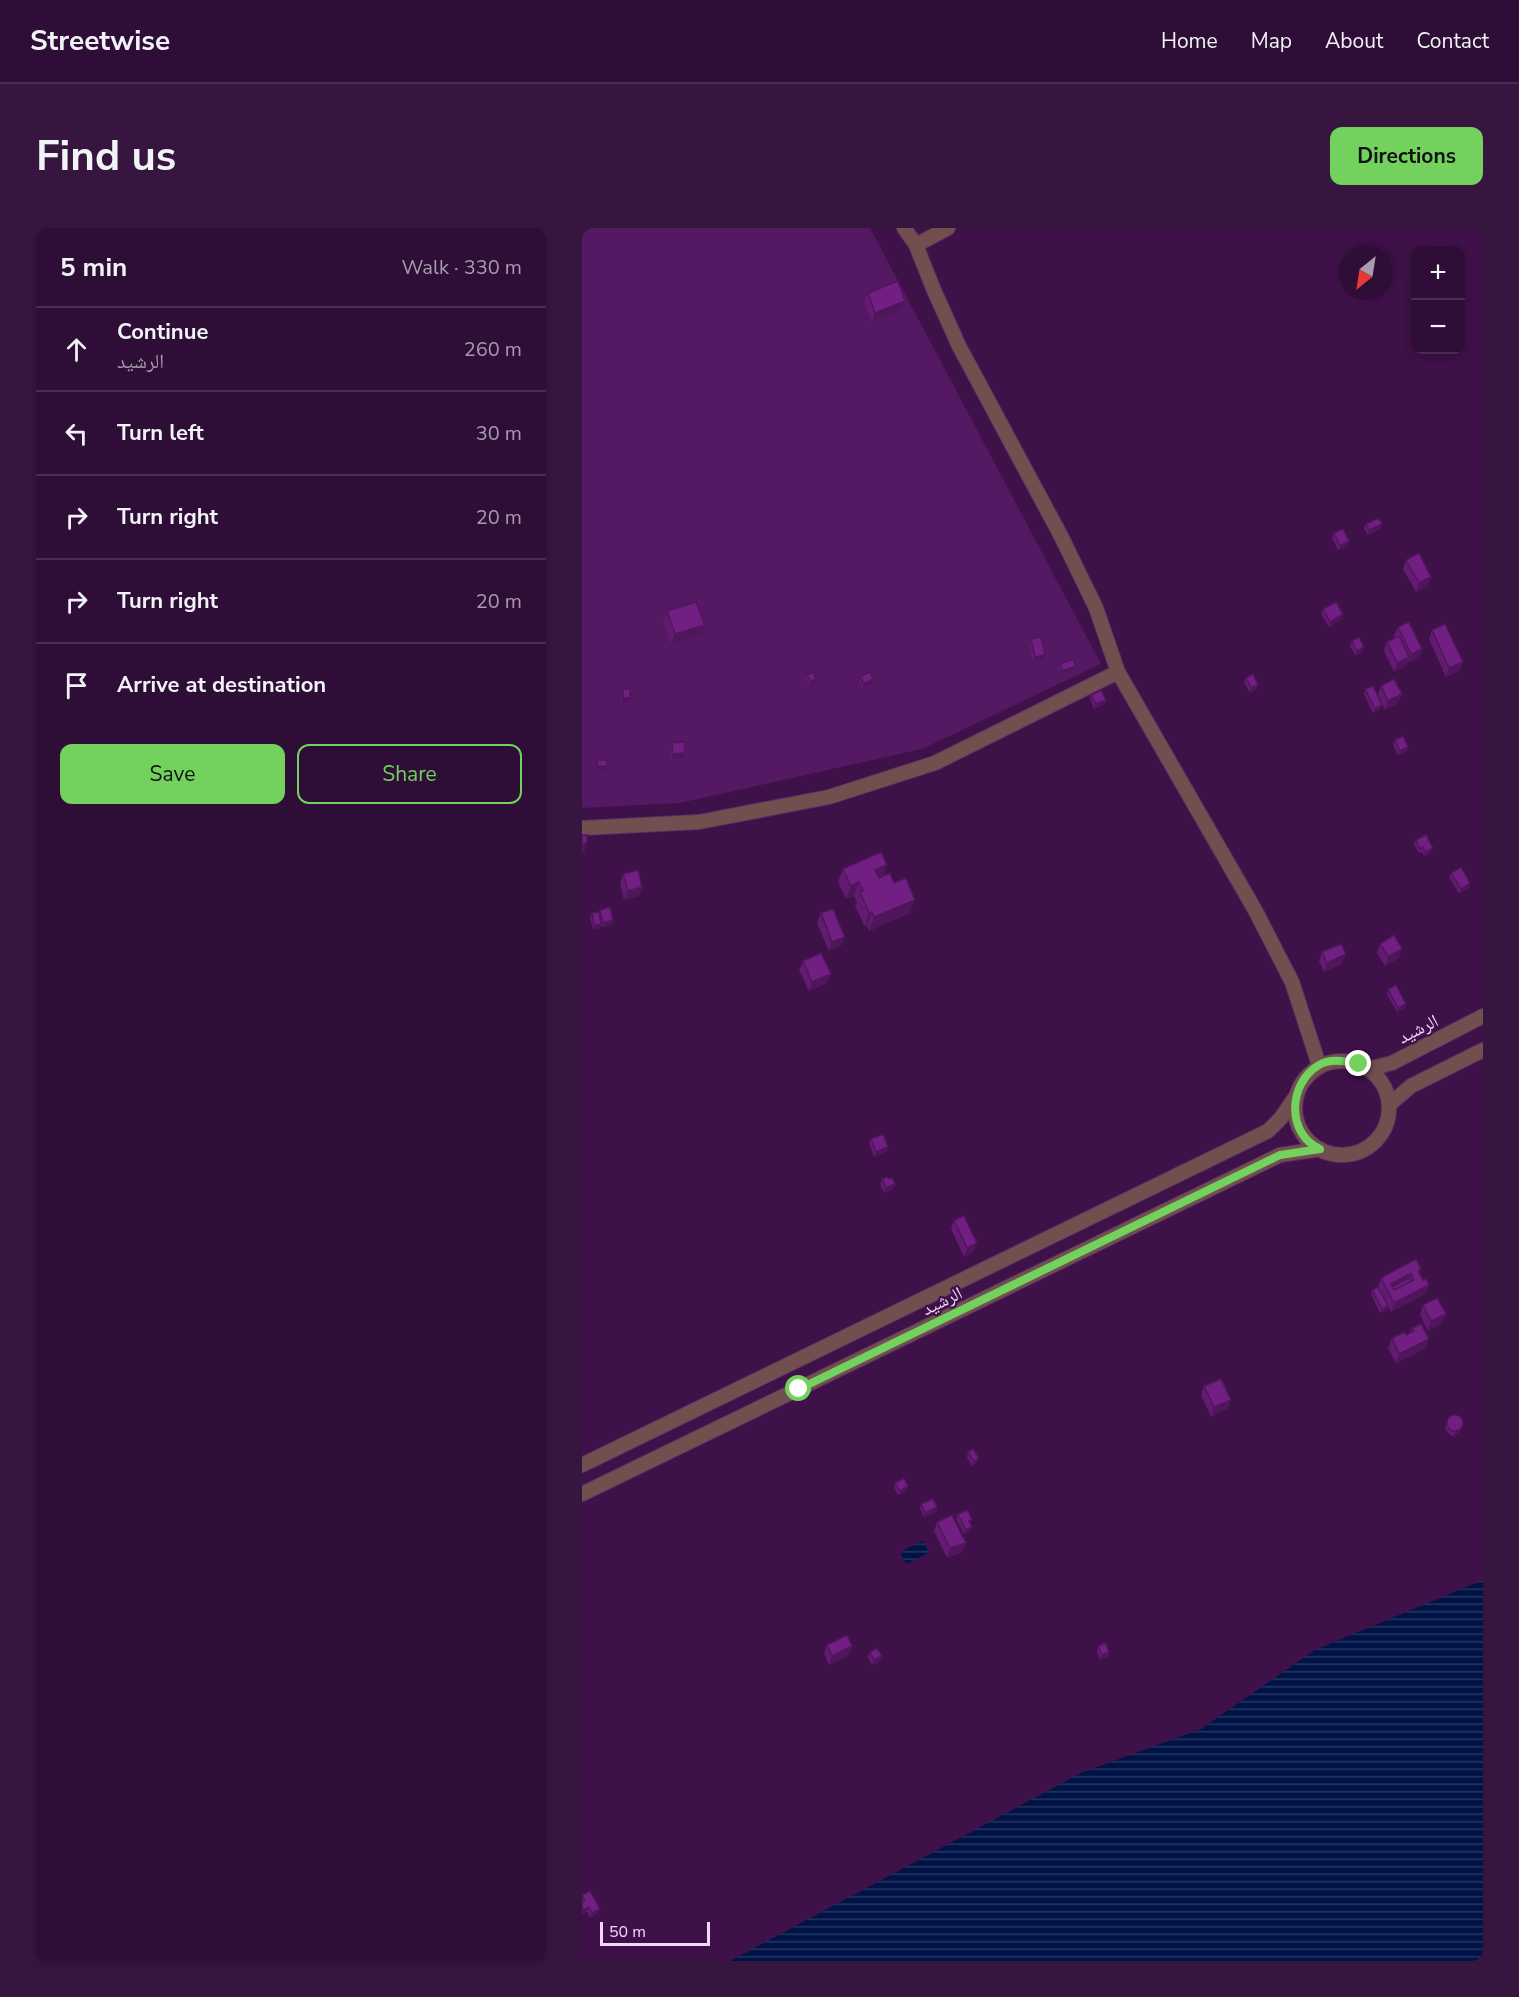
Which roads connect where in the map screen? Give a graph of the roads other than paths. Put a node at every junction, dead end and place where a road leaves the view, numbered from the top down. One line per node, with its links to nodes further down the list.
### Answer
1 (904, 228): 3 (street)
2 (948, 228): 3 (street)
3 (916, 245): 4 (street)
4 (1118, 672): 5 (street); 8 (street)
5 (582, 828)
6 (1483, 1016): 9 (street, الرشيد)
7 (1483, 1050): 11 (street)
8 (1319, 1065): 9 (street); 10 (street)
9 (1368, 1069): 11 (street)
10 (1296, 1096): 12 (street); 13 (street, الرشيد)
11 (1389, 1105): 12 (street)
12 (1320, 1149): 14 (street, الرشيد)
13 (582, 1466)
14 (582, 1494)

